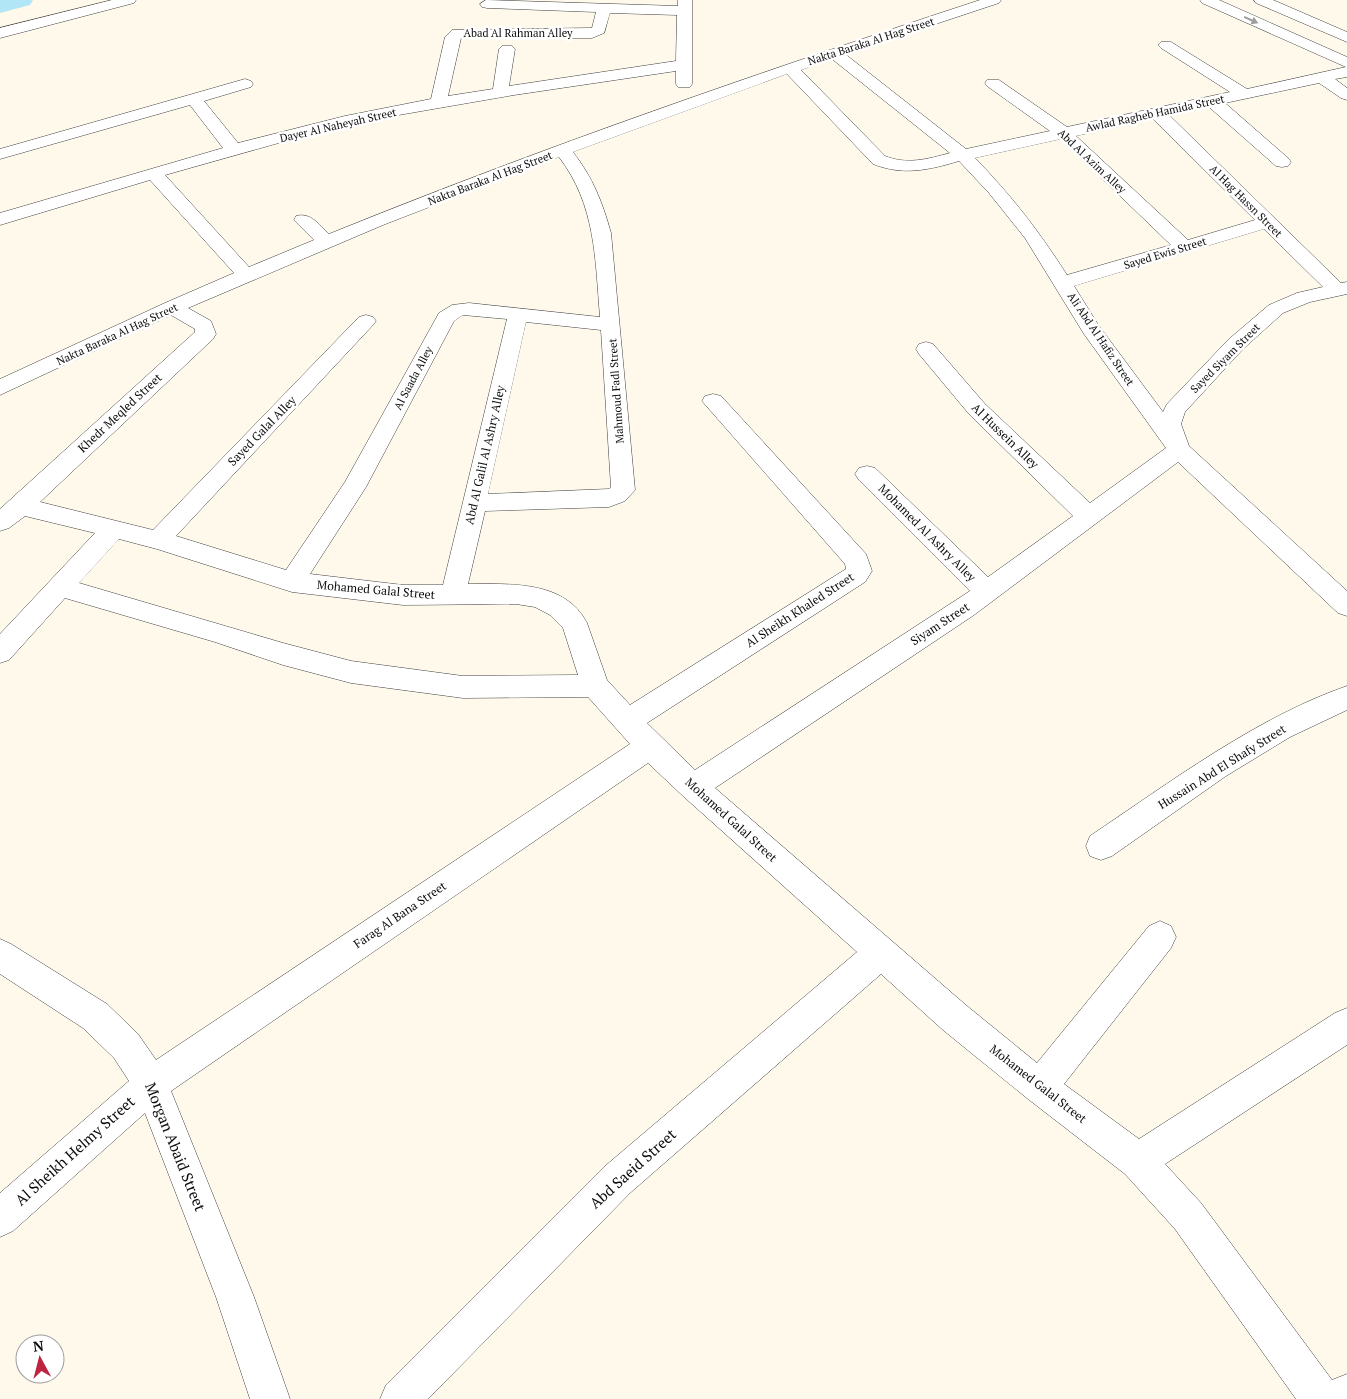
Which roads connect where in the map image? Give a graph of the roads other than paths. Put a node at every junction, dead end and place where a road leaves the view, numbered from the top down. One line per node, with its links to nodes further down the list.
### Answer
1 (128, 0): 8 (street)
2 (1207, 0): 13 (street, one-way to 13)
3 (1261, 0): 9 (street)
4 (986, 1): 12 (street, Nakta Baraka Al Hag Street)
5 (487, 4): 7 (street)
6 (685, 5): 7 (street); 14 (street)
7 (604, 8): 25 (street, Abad Al Rahman Alley)
8 (0, 33)
9 (1347, 36)
10 (1166, 45): 21 (street)
11 (507, 49): 20 (street)
12 (834, 54): 15 (street, Nakta Baraka Al Hag Street); 32 (street, Ali Abd Al Hafiz Street)
13 (1347, 63)
14 (684, 65): 20 (street, Dayer Al Naheyah Street); 26 (street)
15 (790, 68): 26 (street, Nakta Baraka Al Hag Street); 32 (street, Awlad Ragheb Hamida Street)
16 (1347, 72): 17 (street, Awlad Ragheb Hamida Street)
17 (1321, 77): 21 (street, Awlad Ragheb Hamida Street); 22 (street)
18 (993, 83): 28 (street, Abd Al Azim Alley)
19 (245, 84): 23 (street)
20 (500, 93): 25 (street, Dayer Al Naheyah Street)
21 (1244, 94): 24 (street, Awlad Ragheb Hamida Street)
22 (1347, 95)
23 (194, 99): 29 (street); 31 (street)
24 (1212, 101): 27 (street, Awlad Ragheb Hamida Street); 33 (street)
25 (438, 103): 29 (street, Dayer Al Naheyah Street)
26 (683, 105): 30 (street, Nakta Baraka Al Hag Street)
27 (1157, 113): 28 (street, Awlad Ragheb Hamida Street); 37 (street, Al Hag Hassn Street)
28 (1064, 133): 32 (street, Awlad Ragheb Hamida Street); 39 (street, Abd Al Azim Alley)
29 (235, 151): 34 (street, Dayer Al Naheyah Street)
30 (563, 151): 38 (street, Nakta Baraka Al Hag Street); 46 (street, Mahmoud Fadl Street)
31 (0, 154)
32 (963, 155): 41 (street, Ali Abd Al Hafiz Street)
33 (1282, 162)
34 (154, 174): 35 (street, Dayer Al Naheyah Street); 40 (street)
35 (0, 219)
36 (303, 220): 38 (street)
37 (1268, 222): 39 (street, Sayed Ewis Street); 42 (street, Al Hag Hassn Street)
38 (327, 242): 40 (street, Nakta Baraka Al Hag Street)
39 (1184, 247): 41 (street, Sayed Ewis Street)
40 (246, 275): 43 (street, Nakta Baraka Al Hag Street)
41 (1063, 284): 50 (street, Ali Abd Al Hafiz Street)
42 (1341, 288): 50 (street, Sayed Siyam Street)
43 (172, 307): 48 (street, Nakta Baraka Al Hag Street); 53 (street, Khedr Meqled Street)
44 (518, 314): 46 (street, Al Saada Alley); 52 (street, Abd Al Galil Al Ashry Alley); 58 (street, Al Saada Alley)
45 (366, 321): 57 (street, Sayed Galal Alley)
46 (611, 325): 52 (street, Mahmoud Fadl Street)
47 (926, 349): 54 (street, Al Hussein Alley)
48 (0, 388)
49 (713, 401): 66 (street, Al Sheikh Khaled Street)
50 (1179, 450): 54 (street, Siyam Street); 62 (street, Ali Abd Al Hafiz Street)
51 (867, 474): 60 (street, Mohamed Al Ashry Alley)
52 (474, 503): 61 (street, Abd Al Galil Al Ashry Alley)
53 (21, 506): 55 (street, Khedr Meqled Street); 56 (street, Mohamed Galal Street)
54 (1089, 517): 60 (street, Siyam Street)
55 (0, 522)
56 (114, 529): 57 (street, Mohamed Galal Street); 59 (street)
57 (158, 540): 58 (street, Mohamed Galal Street)
58 (292, 582): 61 (street, Mohamed Galal Street)
59 (60, 586): 63 (street); 64 (street)
60 (987, 592): 68 (street, Siyam Street)
61 (453, 596): 64 (street, Mohamed Galal Street)
62 (1347, 606)
63 (0, 652)
64 (595, 686): 66 (street, Mohamed Galal Street)
65 (1347, 697): 69 (street, Hussain Abd El Shafy Street)
66 (627, 721): 67 (street, Mohamed Galal Street)
67 (650, 746): 68 (street, Mohamed Galal Street); 74 (street, Farag Al Bana Street)
68 (693, 787): 71 (street, Mohamed Galal Street)
69 (1101, 846)
70 (1160, 937): 75 (street)
71 (880, 953): 75 (street, Mohamed Galal Street); 80 (street, Abd Saeid Street)
72 (0, 955): 74 (street, Morgan Abaid Street)
73 (1347, 1025): 76 (street)
74 (151, 1084): 77 (street, Al Sheikh Helmy Street); 79 (street, Morgan Abaid Street)
75 (1040, 1087): 76 (street, Mohamed Galal Street)
76 (1138, 1161): 81 (street, Mohamed Galal Street)
77 (0, 1218)
78 (1347, 1394): 82 (street)
79 (270, 1399)
80 (400, 1399)
81 (1321, 1399)
82 (1340, 1399)

